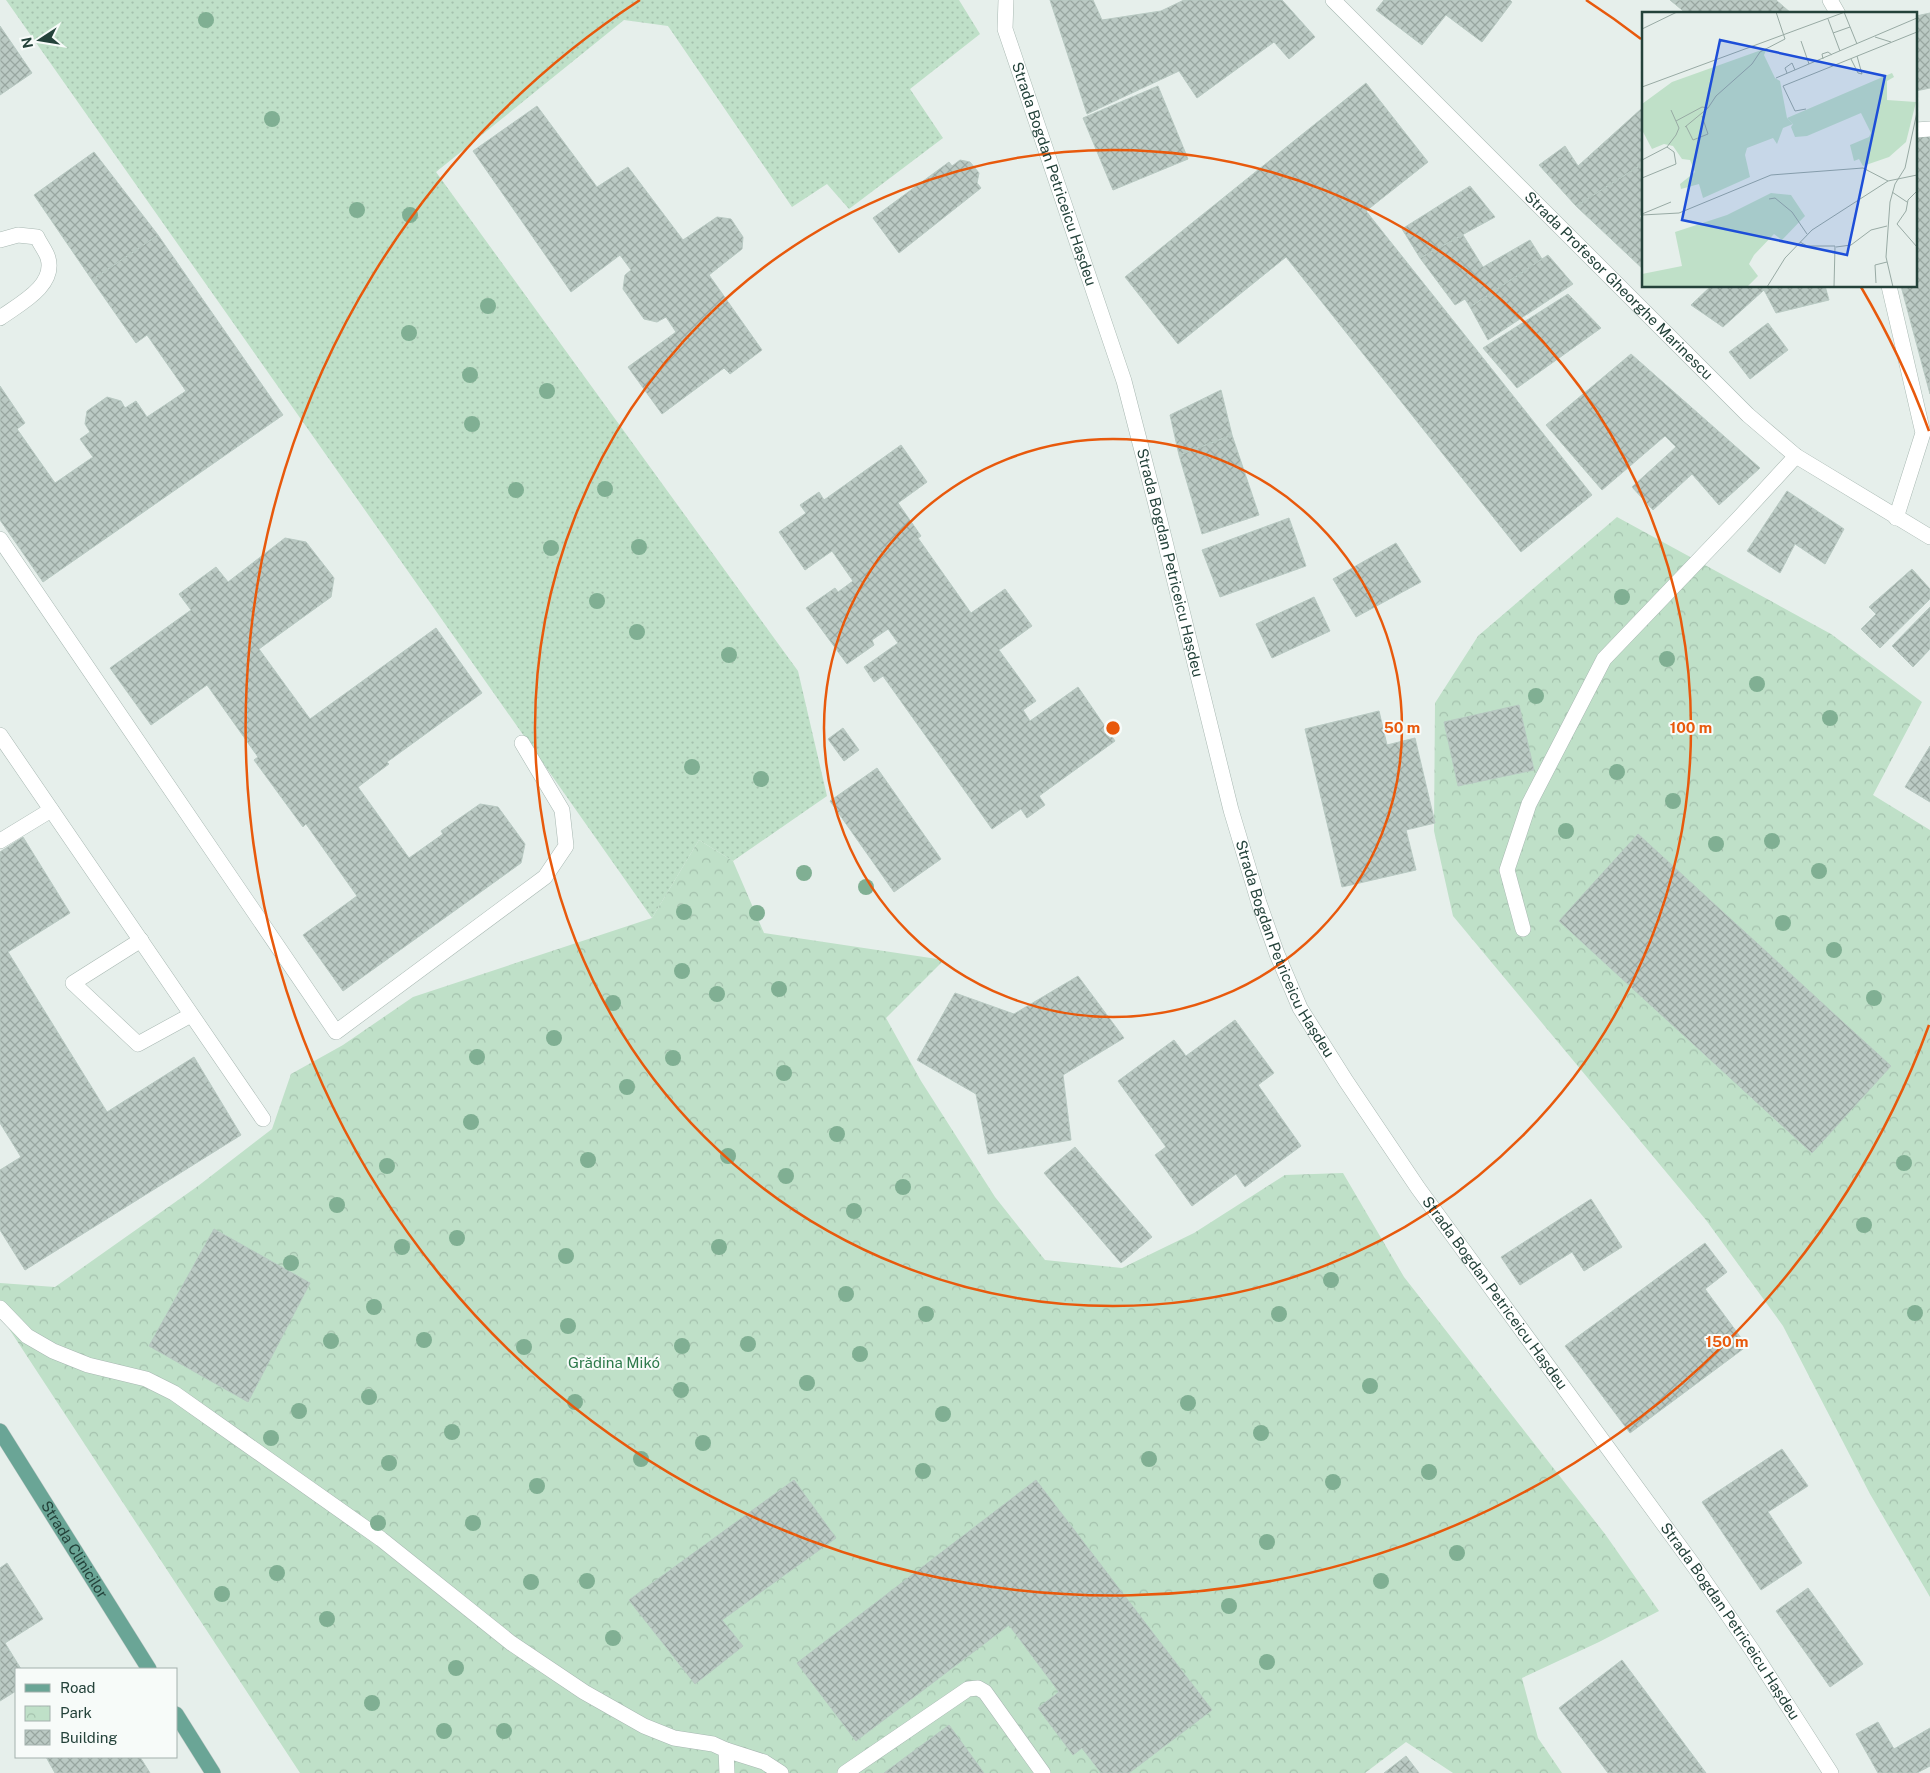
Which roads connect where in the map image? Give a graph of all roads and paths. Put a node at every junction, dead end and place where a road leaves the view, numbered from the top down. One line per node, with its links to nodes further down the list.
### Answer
1 (1006, 0): 30 (street, Strada Bogdan Petriceicu Hașdeu)
2 (1333, 0): 8 (street, Strada Profesor Gheorghe Marinescu)
3 (1830, 0): 4 (street)
4 (1837, 12)
5 (0, 240): 7 (street)
6 (1889, 288): 9 (street)
7 (0, 318)
8 (1796, 456): 9 (street, Strada Profesor Gheorghe Marinescu); 16 (street)
9 (1896, 518): 10 (street, Strada Profesor Gheorghe Marinescu)
10 (1930, 537)
11 (0, 539): 13 (street)
12 (0, 735): 14 (street)
13 (522, 743)
14 (51, 810): 15 (street); 17 (street)
15 (0, 841)
16 (1523, 930)
17 (141, 940): 18 (street); 18 (street)
18 (191, 1015): 19 (street)
19 (263, 1119)
20 (0, 1308): 24 (street)
21 (0, 1431): 22 (main road, Strada Clinicilor)
22 (148, 1668)
23 (178, 1717): 25 (main road)
24 (726, 1750): 26 (street); 27 (street)
25 (213, 1773)
26 (727, 1773)
27 (781, 1773)
28 (845, 1773): 29 (street)
29 (1043, 1773)
30 (1831, 1773)

